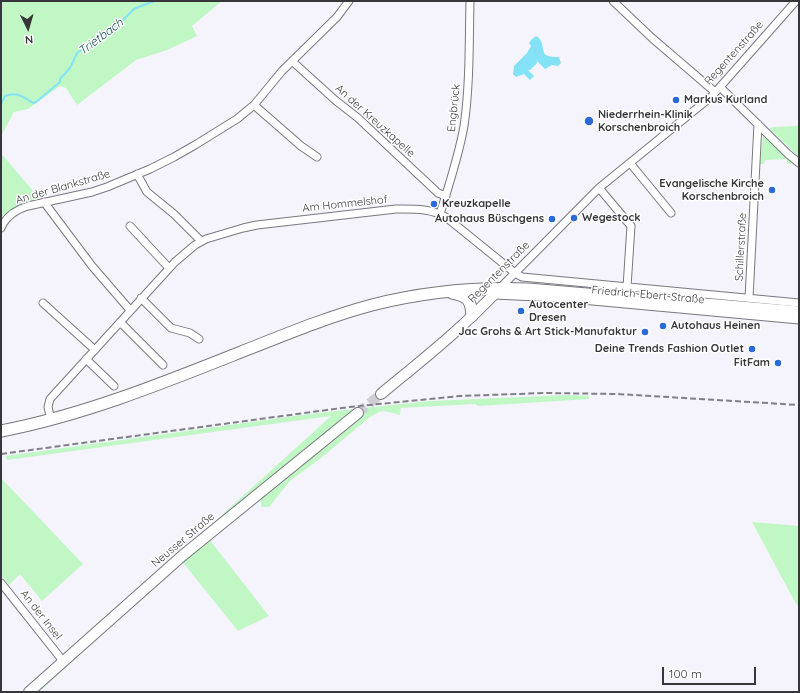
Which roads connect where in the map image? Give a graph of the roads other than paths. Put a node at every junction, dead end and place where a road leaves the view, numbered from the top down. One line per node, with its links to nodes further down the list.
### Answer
1 (349, 1): 5 (street, An der Blankstraße)
2 (470, 1): 14 (street, Engbrück)
3 (613, 1): 6 (street)
4 (796, 1): 6 (street, Regentenstraße)
5 (292, 61): 7 (street, An der Blankstraße); 14 (street, An der Kreuzkapelle)
6 (718, 90): 8 (street); 10 (street, Regentenstraße)
7 (254, 105): 9 (street); 12 (street, An der Blankstraße)
8 (758, 124): 11 (street); 27 (street, Schillerstraße)
9 (317, 157)
10 (630, 163): 13 (street, Regentenstraße); 16 (street)
11 (799, 163)
12 (137, 174): 15 (street, An der Blankstraße); 20 (street)
13 (599, 188): 22 (street, Regentenstraße); 23 (street)
14 (446, 196): 17 (street, Engbrück)
15 (44, 202): 19 (street, An der Blankstraße); 30 (street)
16 (671, 213)
17 (440, 214): 20 (street, Am Hommelshof); 22 (street, Am Hommelshof)
18 (130, 226): 21 (street)
19 (1, 228)
20 (201, 241): 21 (street, Am Hommelshof)
21 (169, 268): 26 (street, Am Hommelshof)
22 (515, 273): 23 (street, Friedrich-Ebert-Straße); 24 (street, Regentenstraße)
23 (627, 287): 27 (street, Friedrich-Ebert-Straße)
24 (497, 291): 25 (main road); 31 (main road); 32 (street, Regentenstraße); 33 (street, Friedrich-Ebert-Straße)
25 (444, 292): 32 (main road); 42 (main road)
26 (141, 298): 30 (street, Am Hommelshof); 35 (street)
27 (749, 298): 29 (street, Friedrich-Ebert-Straße)
28 (44, 303): 36 (street)
29 (799, 303)
30 (130, 310): 34 (street, Am Hommelshof)
31 (799, 312)
32 (472, 316): 40 (street, Regentenstraße)
33 (799, 320)
34 (120, 322): 36 (street, Am Hommelshof); 38 (street)
35 (199, 339)
36 (95, 350): 37 (street, Am Hommelshof)
37 (86, 359): 39 (street); 42 (street, Am Hommelshof)
38 (163, 365)
39 (114, 386)
40 (381, 394)
41 (358, 413): 45 (street, Neusser Straße)
42 (51, 420): 43 (main road)
43 (1, 431)
44 (1, 583): 45 (street, An der Insel)
45 (63, 661): 46 (street, Neusser Straße)
46 (29, 692)

